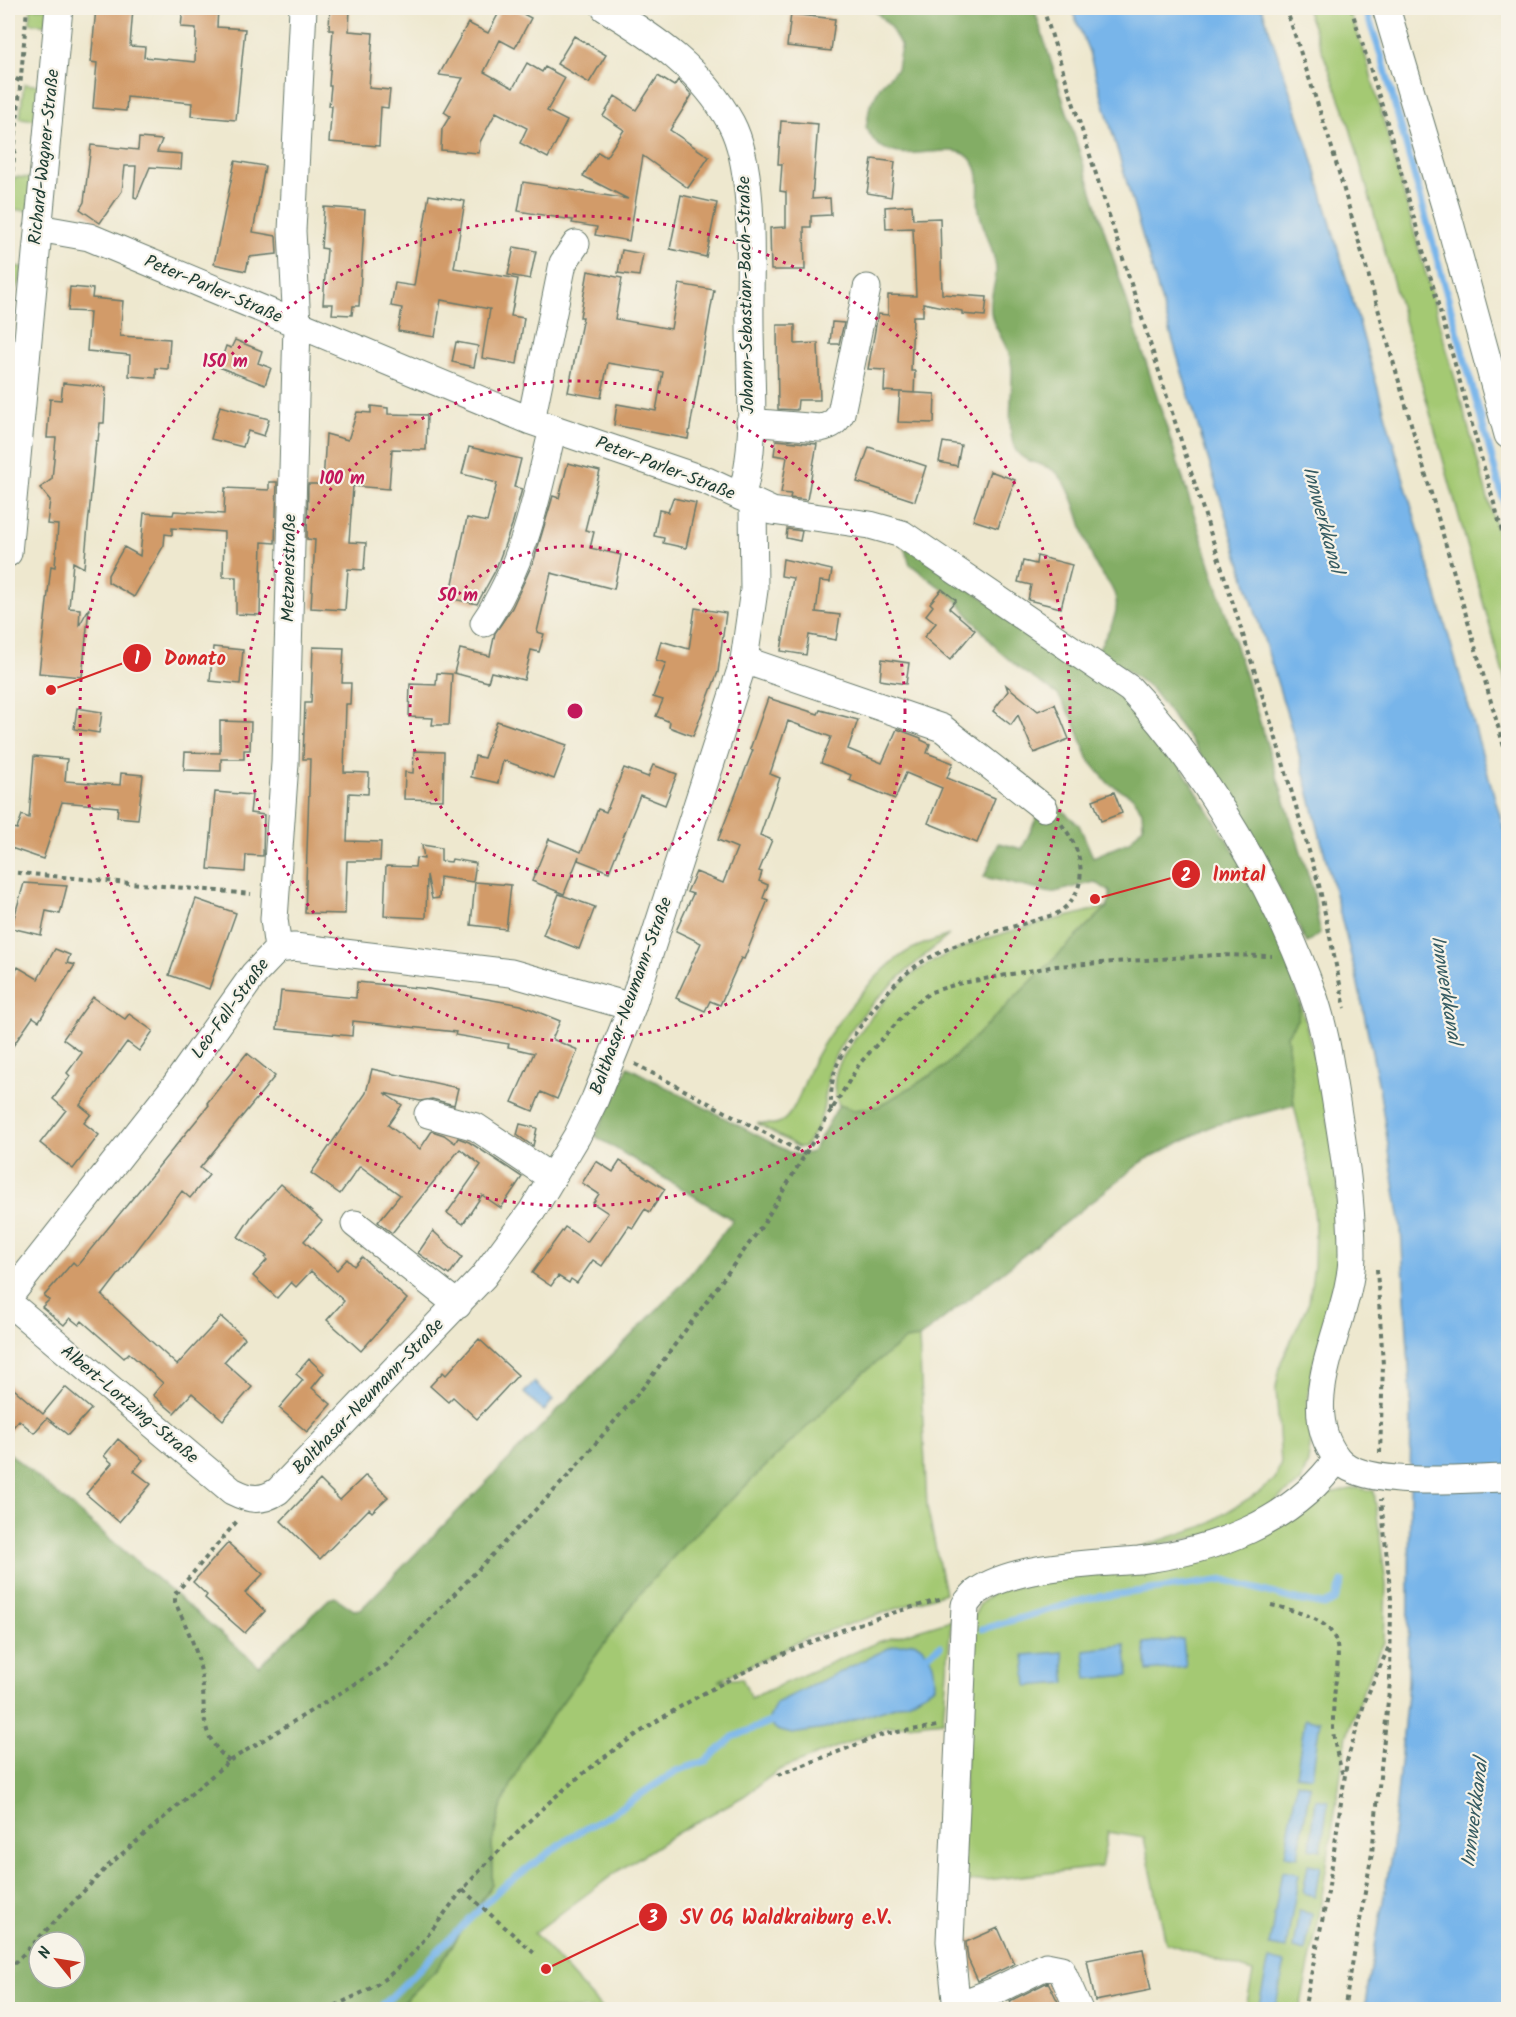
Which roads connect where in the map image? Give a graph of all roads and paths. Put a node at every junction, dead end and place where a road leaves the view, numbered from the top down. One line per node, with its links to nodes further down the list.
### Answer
1 (27, 8): 10 (path)
2 (59, 8): 12 (street, Richard-Wagner-Straße)
3 (303, 8): 16 (street, Metznerstraße)
4 (605, 8): 17 (street, Johann-Sebastian-Bach-Straße)
5 (1043, 8): 32 (path)
6 (1286, 8): 25 (path)
7 (1351, 8): 22 (path)
8 (1386, 8): 19 (street)
9 (8, 74): 10 (path)
10 (21, 82): 11 (path)
11 (8, 225)
12 (38, 228): 15 (street, Richard-Wagner-Straße); 16 (street, Peter-Parler-Straße)
13 (576, 244): 18 (street)
14 (867, 288): 17 (street)
15 (19, 304): 21 (street, Richard-Wagner-Straße)
16 (297, 326): 18 (street, Peter-Parler-Straße); 29 (street, Metznerstraße)
17 (750, 422): 20 (street, Johann-Sebastian-Bach-Straße)
18 (542, 424): 20 (street, Peter-Parler-Straße); 23 (street)
19 (1509, 435)
20 (747, 501): 24 (street, Balthasar-Neumann-Straße); 30 (street, Peter-Parler-Straße)
21 (8, 553)
22 (1509, 554)
23 (484, 623)
24 (744, 660): 26 (street); 31 (street, Balthasar-Neumann-Straße)
25 (1509, 760)
26 (1044, 808): 34 (path)
27 (8, 873): 28 (path)
28 (238, 894)
29 (278, 949): 31 (street, Leo-Fall-Straße); 39 (street, Leo-Fall-Straße)
30 (1297, 957): 34 (path); 41 (street, Peter-Parler-Straße)
31 (632, 1007): 33 (street, Balthasar-Neumann-Straße)
32 (1345, 1011)
33 (615, 1054): 36 (path); 37 (street, Balthasar-Neumann-Straße)
34 (831, 1112): 36 (path)
35 (428, 1114): 37 (street)
36 (806, 1154): 49 (path)
37 (552, 1178): 40 (street, Balthasar-Neumann-Straße)
38 (355, 1224): 40 (street)
39 (8, 1300): 44 (street, Albert-Lortzing-Straße)
40 (458, 1305): 44 (street, Balthasar-Neumann-Straße)
41 (1337, 1459): 42 (street); 45 (street)
42 (1387, 1478): 43 (street); 47 (path)
43 (1509, 1478)
44 (256, 1500): 49 (path)
45 (977, 1591): 48 (street); 52 (path)
46 (1271, 1605): 51 (path)
47 (1392, 1640): 51 (path); 59 (path)
48 (959, 1724): 50 (path); 55 (street)
49 (229, 1761): 54 (path)
50 (778, 1775)
51 (1344, 1781): 58 (path)
52 (463, 1890): 53 (path); 56 (path)
53 (535, 1954)
54 (8, 1970)
55 (957, 2008): 57 (street)
56 (327, 2010)
57 (1079, 2010)
58 (1304, 2010)
59 (1344, 2010)

